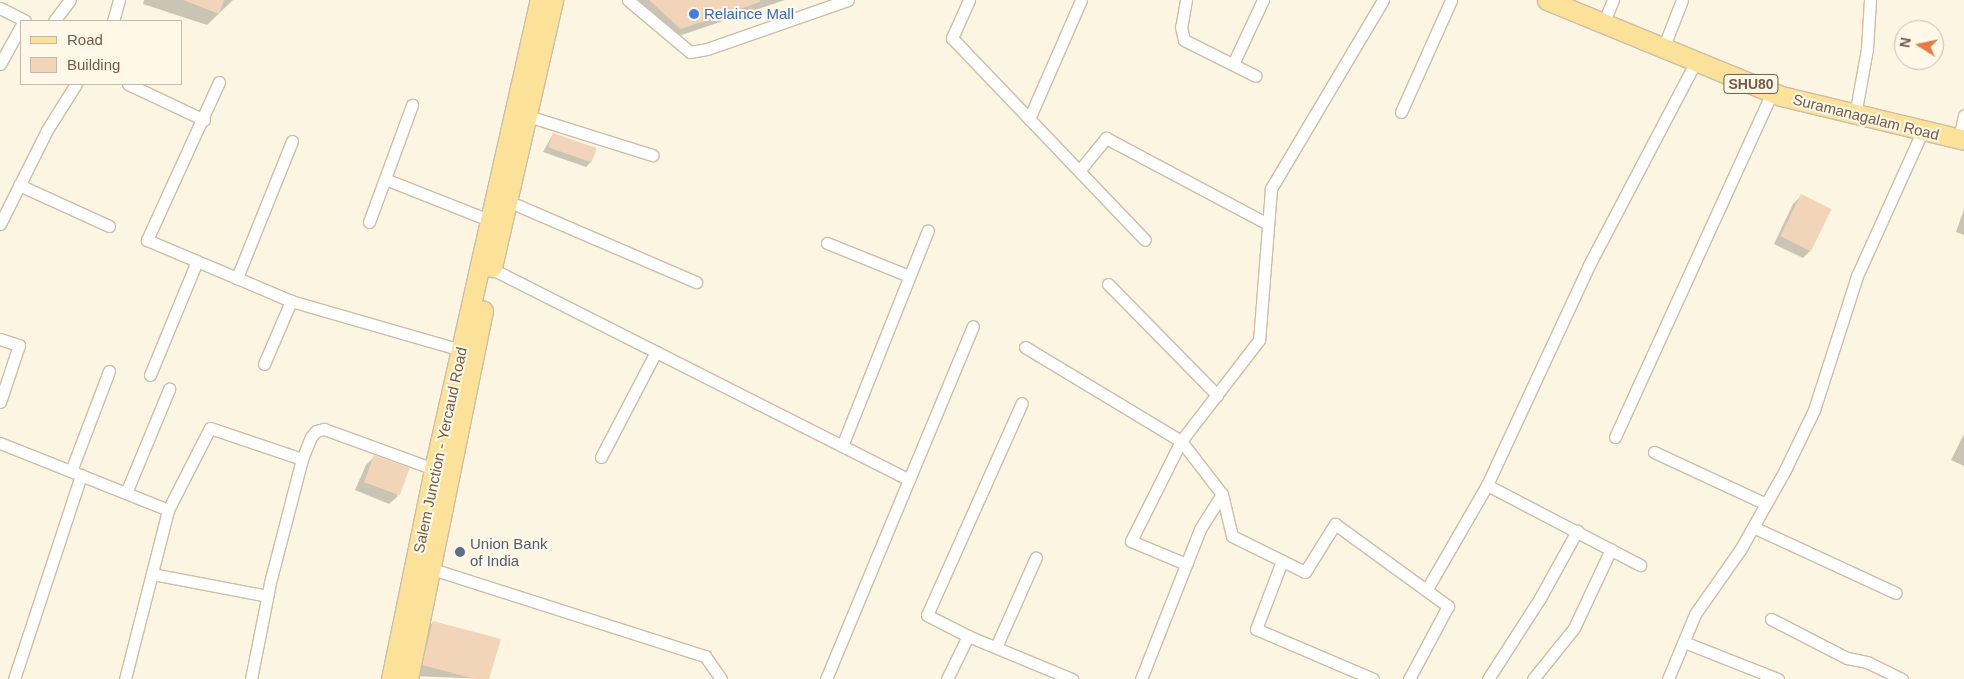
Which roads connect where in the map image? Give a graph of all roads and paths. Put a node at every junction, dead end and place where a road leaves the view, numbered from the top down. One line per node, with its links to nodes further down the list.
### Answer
1 (70, 0): 21 (street)
2 (119, 0): 22 (street)
3 (530, 0): 50 (main road)
4 (540, 0): 45 (main road)
5 (553, 0): 45 (main road)
6 (564, 0): 39 (main road)
7 (628, 0): 8 (street)
8 (848, 0)
9 (969, 0): 38 (street)
10 (1081, 0): 38 (street)
11 (1186, 0): 28 (street)
12 (1263, 0): 28 (street)
13 (1383, 0): 53 (street)
14 (1451, 0): 35 (street)
15 (1547, 0): 23 (main road, Suramanagalam Road / SHU80)
16 (1613, 0): 23 (street)
17 (1682, 0): 25 (street)
18 (1870, 0): 36 (street)
19 (0, 8): 20 (street)
20 (22, 20)
21 (55, 20)
22 (112, 20)
23 (1604, 22): 25 (main road, Suramanagalam Road / SHU80)
24 (20, 28): 27 (street)
25 (1664, 46): 26 (main road, Suramanagalam Road / SHU80)
26 (1696, 61): 33 (main road, Suramanagalam Road / SHU80); 87 (street)
27 (0, 64)
28 (1233, 64): 29 (street)
29 (1256, 76)
30 (219, 82): 40 (street)
31 (75, 85): 48 (street)
32 (130, 85): 40 (street)
33 (1772, 92): 36 (main road, Suramanagalam Road / SHU80); 77 (street)
34 (412, 105): 47 (street)
35 (1401, 112)
36 (1855, 115): 41 (main road, Suramanagalam Road / SHU80)
37 (1964, 116): 42 (street)
38 (1028, 118): 46 (street)
39 (537, 119): 44 (street); 49 (main road)
40 (204, 120): 58 (street)
41 (1922, 132): 42 (main road, Suramanagalam Road / SHU80); 90 (street)
42 (1961, 139)
43 (292, 141): 61 (street)
44 (652, 155)
45 (508, 166): 50 (main road); 59 (main road)
46 (1079, 171): 53 (street); 56 (street)
47 (385, 179): 50 (street); 51 (street)
48 (19, 186): 52 (street); 54 (street)
49 (517, 205): 59 (main road); 62 (street)
50 (489, 220): 68 (main road, Salem Junction - Yercaud Road)
51 (369, 222)
52 (0, 224)
53 (1268, 224): 74 (street)
54 (109, 226)
55 (928, 230): 60 (street)
56 (1145, 240)
57 (826, 243): 60 (street)
58 (197, 261): 61 (street); 72 (street)
59 (492, 268): 69 (street); 99 (main road)
60 (909, 276): 80 (street)
61 (237, 278): 64 (street)
62 (696, 282)
63 (1108, 284): 74 (street)
64 (291, 301): 68 (street); 70 (street)
65 (973, 326): 86 (street)
66 (0, 339): 75 (street)
67 (1025, 347): 78 (street)
68 (461, 350): 84 (main road, Salem Junction - Yercaud Road)
69 (656, 352): 80 (street); 82 (street)
70 (264, 364)
71 (109, 371): 85 (street)
72 (150, 375)
73 (169, 389): 88 (street)
74 (1217, 395): 78 (street)
75 (0, 402)
76 (1022, 403): 105 (street)
77 (1615, 436)
78 (1181, 441): 89 (street); 97 (street)
79 (0, 444): 85 (street)
80 (842, 446): 86 (street)
81 (1654, 452): 90 (street)
82 (602, 457)
83 (302, 459): 84 (street); 91 (street); 103 (street)
84 (434, 469): 111 (main road, Salem Junction - Yercaud Road)
85 (76, 473): 88 (street); 108 (street)
86 (910, 480): 114 (street)
87 (1486, 485): 93 (street); 101 (street)
88 (126, 493): 91 (street)
89 (1222, 494): 96 (street); 97 (street)
90 (1766, 504): 92 (street)
91 (168, 510): 100 (street)
92 (1753, 527): 102 (street); 106 (street)
93 (1577, 531): 94 (street); 120 (street)
94 (1611, 550): 98 (street); 121 (street)
95 (1036, 557): 107 (street)
96 (1282, 560): 101 (street); 118 (street)
97 (1186, 564): 117 (street)
98 (1640, 565)
99 (429, 568): 112 (main road); 113 (street)
100 (152, 574): 103 (street); 109 (street)
101 (1427, 589): 119 (street)
102 (1896, 593)
103 (267, 596): 110 (street)
104 (1771, 619): 124 (street)
105 (968, 636): 107 (street); 115 (street)
106 (1684, 642): 122 (street); 123 (street)
107 (996, 647): 116 (street)
108 (14, 679)
109 (125, 679)
110 (251, 679)
111 (391, 679)
112 (408, 679)
113 (721, 679)
114 (826, 679)
115 (947, 679)
116 (1072, 679)
117 (1141, 679)
118 (1374, 679)
119 (1409, 679)
120 (1488, 679)
121 (1534, 679)
122 (1668, 679)
123 (1778, 679)
124 (1902, 679)

